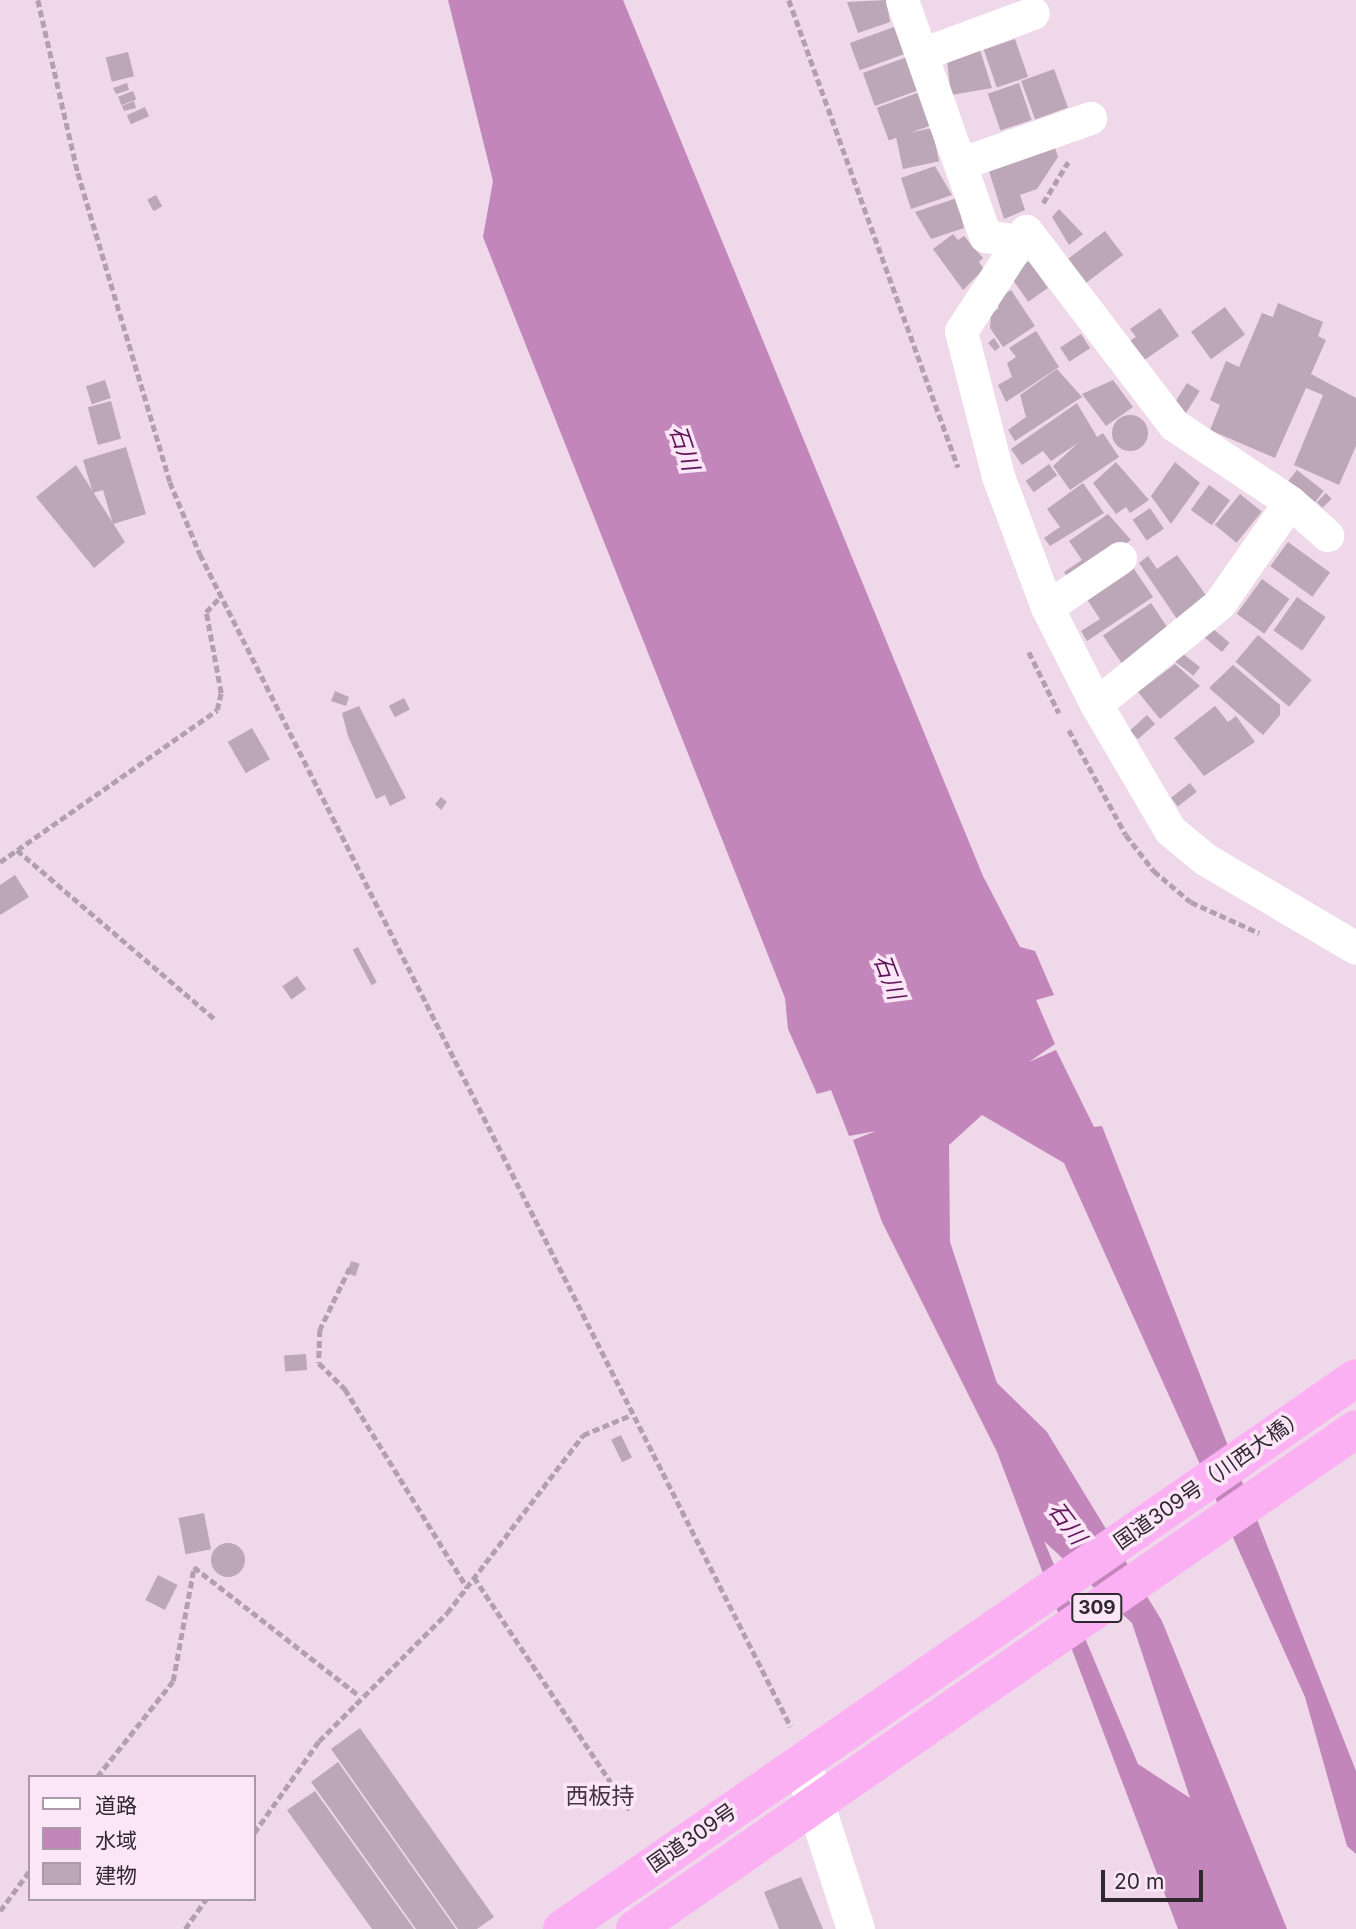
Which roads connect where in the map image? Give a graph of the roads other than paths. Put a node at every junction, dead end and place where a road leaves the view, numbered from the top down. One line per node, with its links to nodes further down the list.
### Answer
1 (902, 0): 3 (street)
2 (1033, 13): 3 (street)
3 (922, 54): 5 (street)
4 (1090, 118): 5 (street)
5 (962, 163): 6 (street)
6 (1023, 236): 7 (street); 10 (street)
7 (1290, 502): 8 (street); 11 (street)
8 (1327, 535)
9 (1120, 558): 10 (street)
10 (1047, 607): 11 (street)
11 (1096, 704): 12 (street)
12 (1356, 948)
13 (1356, 1378): 15 (highway, 国道309号（川西大橋） / 309)
14 (1356, 1429): 16 (highway, 国道309号（川西大橋） / 309)
15 (812, 1754): 16 (street); 17 (highway, 国道309号 / 309)
16 (826, 1796): 18 (highway, 国道309号 / 309); 19 (street)
17 (562, 1929)
18 (635, 1929)
19 (856, 1929)

